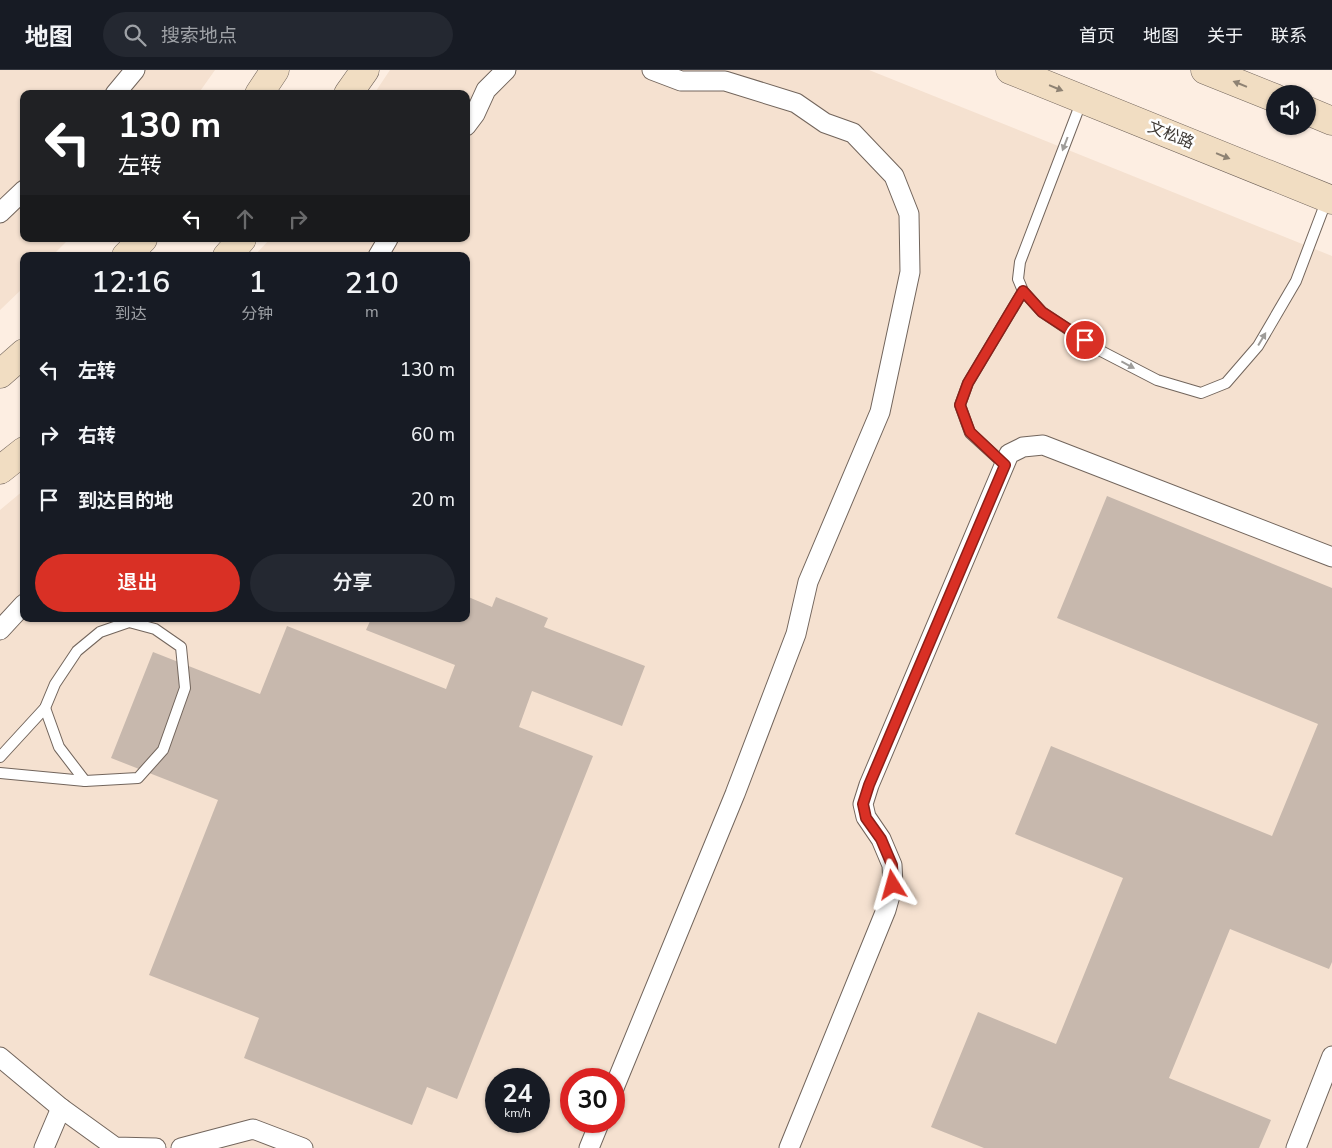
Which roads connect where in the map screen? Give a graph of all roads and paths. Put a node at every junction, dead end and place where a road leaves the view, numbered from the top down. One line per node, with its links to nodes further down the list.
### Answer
1 (135, 70): 8 (street)
2 (275, 70): 9 (street)
3 (365, 70): 10 (street)
4 (506, 70): 14 (street)
5 (652, 70): 38 (street)
6 (1010, 70): 12 (street, 文松路, one-way to 12)
7 (1206, 70): 11 (street, one-way to 7)
8 (118, 90)
9 (262, 90)
10 (351, 90)
11 (1266, 94)
12 (1082, 99): 17 (street, 文松路, one-way to 17); 23 (lane, one-way to 23)
13 (1316, 114): 15 (street)
14 (470, 121)
15 (1332, 121)
16 (20, 194): 18 (street)
17 (1330, 199): 23 (lane, one-way to 17)
18 (0, 213)
19 (140, 242): 21 (street)
20 (240, 242): 22 (street)
21 (130, 252)
22 (231, 252)
23 (1023, 291): 27 (lane)
24 (20, 356): 25 (street)
25 (0, 374)
26 (20, 454): 28 (street)
27 (1005, 465): 29 (street); 46 (street)
28 (0, 470)
29 (1332, 557)
30 (20, 608): 31 (street)
31 (0, 630)
32 (45, 708): 33 (lane); 35 (lane); 35 (lane)
33 (0, 757)
34 (0, 772): 35 (lane)
35 (85, 781)
36 (1332, 1056): 47 (street)
37 (0, 1057): 39 (street)
38 (622, 1068)
39 (61, 1108): 41 (street); 42 (street)
40 (595, 1133): 45 (street)
41 (44, 1148)
42 (156, 1148)
43 (181, 1148): 44 (street)
44 (302, 1148)
45 (589, 1148)
46 (789, 1148)
47 (1296, 1148)

